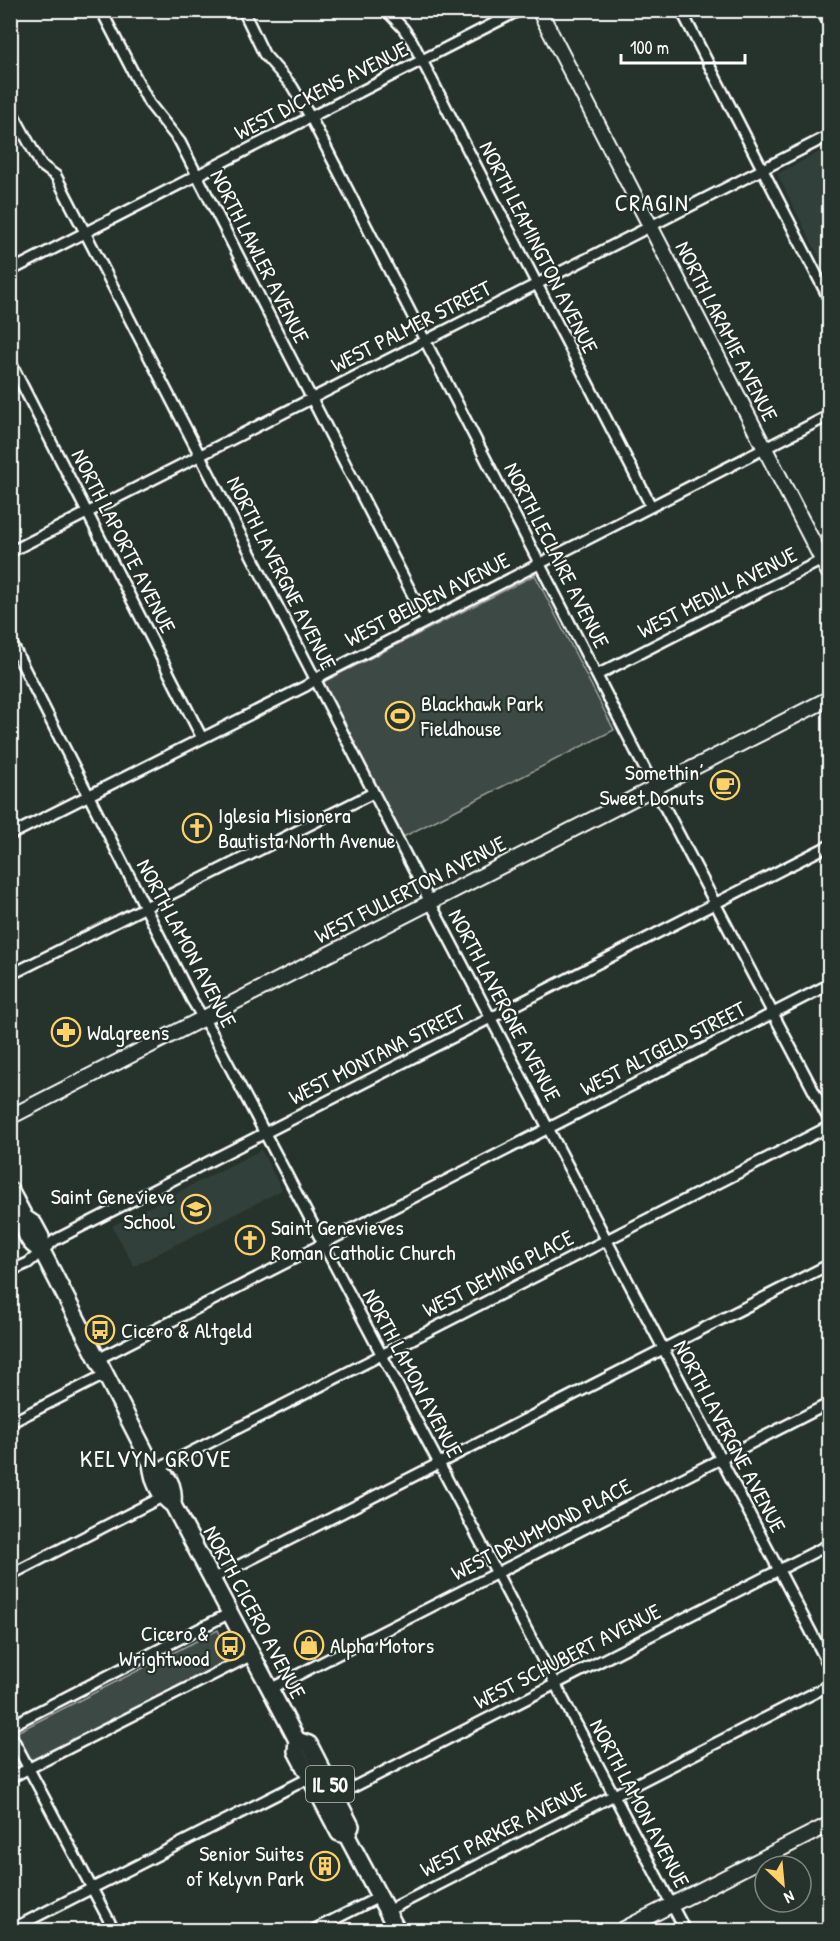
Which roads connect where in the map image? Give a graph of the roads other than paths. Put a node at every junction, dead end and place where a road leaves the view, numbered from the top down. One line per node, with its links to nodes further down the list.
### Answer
1 (101, 10): 14 (street, NORTH LAWLER AVENUE)
2 (243, 10): 11 (street, NORTH LECLAIRE AVENUE)
3 (386, 10): 9 (street, NORTH LEAMINGTON AVENUE)
4 (520, 10): 9 (street, WEST DICKENS AVENUE)
5 (538, 10): 15 (main road, NORTH LARAMIE AVENUE)
6 (681, 10): 13 (street)
7 (821, 10): 8 (street)
8 (830, 26)
9 (422, 61): 11 (street, WEST DICKENS AVENUE); 18 (street, NORTH LEAMINGTON AVENUE)
10 (10, 108): 16 (street, NORTH LAVERGNE AVENUE)
11 (310, 118): 14 (street, WEST DICKENS AVENUE); 20 (street, NORTH LECLAIRE AVENUE)
12 (830, 135): 13 (street, WEST PALMER STREET)
13 (762, 170): 15 (street, WEST PALMER STREET); 19 (street)
14 (197, 176): 16 (street, WEST DICKENS AVENUE); 22 (street, NORTH LAWLER AVENUE)
15 (650, 227): 18 (street, WEST PALMER STREET); 24 (main road, NORTH LARAMIE AVENUE)
16 (86, 232): 17 (street, WEST DICKENS AVENUE); 25 (street, NORTH LAVERGNE AVENUE)
17 (10, 271)
18 (537, 284): 20 (street, WEST PALMER STREET); 26 (street, NORTH LEAMINGTON AVENUE)
19 (830, 301)
20 (425, 341): 22 (street, WEST PALMER STREET); 30 (street, NORTH LECLAIRE AVENUE)
21 (10, 361): 27 (street, NORTH LAPORTE AVENUE)
22 (312, 399): 25 (street, WEST PALMER STREET); 32 (street, NORTH LAWLER AVENUE)
23 (830, 416): 24 (street, WEST BELDEN AVENUE)
24 (764, 448): 26 (street, WEST BELDEN AVENUE); 29 (main road, NORTH LARAMIE AVENUE)
25 (200, 456): 27 (street, WEST PALMER STREET); 35 (street, NORTH LAVERGNE AVENUE)
26 (651, 506): 30 (street, WEST BELDEN AVENUE)
27 (87, 513): 28 (street, WEST PALMER STREET); 37 (street, NORTH LAPORTE AVENUE)
28 (10, 552)
29 (822, 561): 31 (main road, NORTH LARAMIE AVENUE); 34 (street, WEST MEDILL AVENUE)
30 (540, 564): 32 (street, WEST BELDEN AVENUE); 34 (street, NORTH LECLAIRE AVENUE)
31 (830, 575)
32 (426, 621): 35 (street, WEST BELDEN AVENUE)
33 (10, 640): 40 (street, NORTH LAMON AVENUE)
34 (597, 675): 38 (street, NORTH LECLAIRE AVENUE)
35 (315, 680): 37 (street, WEST BELDEN AVENUE); 39 (street, NORTH LAVERGNE AVENUE)
36 (830, 698): 38 (main road, WEST FULLERTON AVENUE)
37 (202, 738): 40 (street, WEST BELDEN AVENUE)
38 (654, 788): 43 (main road, WEST FULLERTON AVENUE); 44 (street, NORTH LECLAIRE AVENUE)
39 (373, 793): 43 (street, NORTH LAVERGNE AVENUE); 45 (street)
40 (89, 795): 41 (street, WEST BELDEN AVENUE); 45 (street, NORTH LAMON AVENUE)
41 (10, 835)
42 (830, 845): 44 (street, WEST MONTANA STREET)
43 (430, 902): 49 (main road, WEST FULLERTON AVENUE); 50 (street, NORTH LAVERGNE AVENUE)
44 (715, 904): 48 (street, NORTH LECLAIRE AVENUE); 50 (street, WEST MONTANA STREET)
45 (145, 908): 46 (street); 49 (street, NORTH LAMON AVENUE)
46 (10, 975)
47 (830, 984): 48 (street, WEST ALTGELD STREET)
48 (773, 1014): 52 (street, NORTH LECLAIRE AVENUE); 53 (street, WEST ALTGELD STREET)
49 (204, 1018): 51 (main road, WEST FULLERTON AVENUE); 54 (street, NORTH LAMON AVENUE)
50 (490, 1018): 53 (street, NORTH LAVERGNE AVENUE); 54 (street, WEST MONTANA STREET)
51 (10, 1117)
52 (830, 1124): 56 (street, WEST DEMING PLACE)
53 (548, 1128): 56 (street, NORTH LAVERGNE AVENUE); 57 (street, WEST ALTGELD STREET)
54 (265, 1133): 57 (street, NORTH LAMON AVENUE); 58 (street, WEST MONTANA STREET)
55 (10, 1190): 58 (main road, NORTH CICERO AVENUE / IL 50)
56 (606, 1240): 61 (street, NORTH LAVERGNE AVENUE); 62 (street, WEST DEMING PLACE)
57 (323, 1244): 62 (street, NORTH LAMON AVENUE); 63 (street, WEST ALTGELD STREET)
58 (42, 1251): 60 (street, WEST MONTANA STREET); 63 (main road, NORTH CICERO AVENUE / IL 50)
59 (830, 1264): 61 (street)
60 (10, 1272)
61 (663, 1349): 67 (street, NORTH LAVERGNE AVENUE); 68 (street)
62 (382, 1354): 68 (street, NORTH LAMON AVENUE); 69 (street, WEST DEMING PLACE)
63 (98, 1359): 64 (main road, NORTH CICERO AVENUE / IL 50)
64 (106, 1374): 66 (street); 69 (main road, NORTH CICERO AVENUE / IL 50)
65 (830, 1403): 67 (street, WEST DRUMMOND PLACE)
66 (10, 1423)
67 (720, 1459): 72 (street, NORTH LAVERGNE AVENUE); 73 (street, WEST DRUMMOND PLACE)
68 (439, 1463): 73 (street, NORTH LAMON AVENUE); 75 (street)
69 (154, 1468): 70 (main road, NORTH CICERO AVENUE / IL 50)
70 (168, 1501): 74 (street); 75 (main road, NORTH CICERO AVENUE / IL 50)
71 (830, 1544): 72 (street, WEST SCHUBERT AVENUE)
72 (778, 1570): 78 (street, NORTH LAVERGNE AVENUE); 79 (street, WEST SCHUBERT AVENUE)
73 (497, 1573): 79 (street, NORTH LAMON AVENUE); 81 (street, WEST DRUMMOND PLACE)
74 (10, 1575)
75 (212, 1579): 76 (main road, NORTH CICERO AVENUE / IL 50)
76 (230, 1613): 77 (main road, NORTH CICERO AVENUE / IL 50); 82 (street)
77 (252, 1655): 81 (main road, NORTH CICERO AVENUE / IL 50); 84 (street)
78 (830, 1668)
79 (555, 1684): 87 (street, NORTH LAMON AVENUE); 88 (street, WEST SCHUBERT AVENUE)
80 (830, 1685): 87 (street, WEST PARKER AVENUE)
81 (270, 1689): 85 (main road, NORTH CICERO AVENUE / IL 50)
82 (10, 1726)
83 (10, 1733): 84 (street)
84 (29, 1769): 86 (street); 90 (street)
85 (317, 1775): 88 (main road, NORTH CICERO AVENUE / IL 50); 90 (street)
86 (10, 1778)
87 (614, 1795): 91 (street, WEST PARKER AVENUE); 92 (street, NORTH LAMON AVENUE)
88 (329, 1799): 91 (main road, NORTH CICERO AVENUE / IL 50)
89 (830, 1824): 92 (main road)
90 (92, 1889): 93 (street); 94 (street)
91 (383, 1904): 95 (street, WEST PARKER AVENUE); 96 (main road, NORTH CICERO AVENUE / IL 50)
92 (671, 1905): 97 (main road); 98 (street, NORTH LAMON AVENUE)
93 (10, 1930)
94 (114, 1930)
95 (313, 1930)
96 (397, 1930)
97 (622, 1930)
98 (685, 1930)

